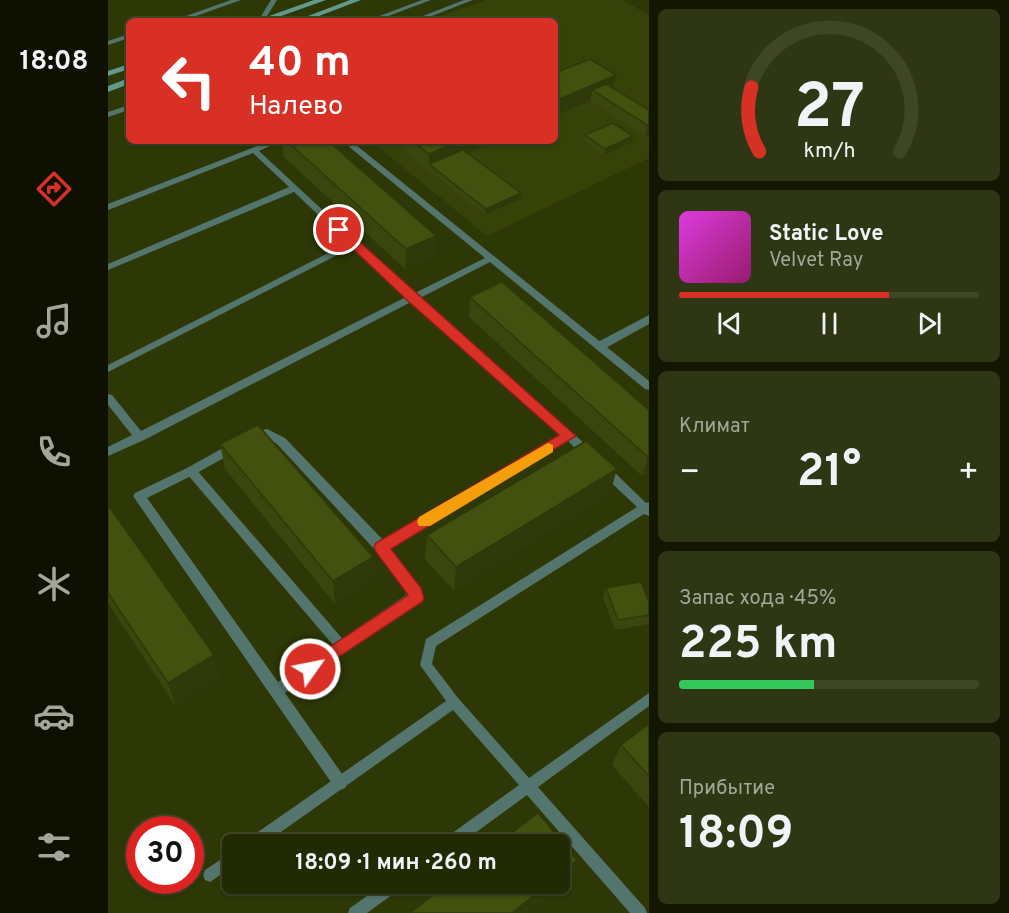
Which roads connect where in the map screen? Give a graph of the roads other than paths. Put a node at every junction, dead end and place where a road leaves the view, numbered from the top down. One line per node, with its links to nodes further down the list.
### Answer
1 (238, 0): 7 (lane)
2 (274, 0): 8 (lane)
3 (322, 0): 9 (street)
4 (357, 0): 10 (street)
5 (428, 0): 11 (lane)
6 (470, 0): 12 (lane)
7 (184, 18)
8 (262, 18)
9 (269, 18)
10 (307, 18)
11 (377, 18)
12 (420, 18)
13 (126, 37): 14 (lane)
14 (108, 43): 15 (lane)
15 (126, 46)
16 (126, 67): 17 (street)
17 (108, 74)
18 (126, 82): 19 (street)
19 (108, 89)
20 (126, 108): 21 (lane)
21 (108, 115)
22 (270, 144): 24 (lane)
23 (350, 144): 28 (lane)
24 (254, 150): 25 (lane); 26 (lane)
25 (295, 188): 27 (lane); 29 (lane)
26 (108, 207)
27 (354, 243): 30 (lane); 33 (lane)
28 (491, 258): 30 (lane); 32 (lane)
29 (108, 267)
30 (412, 298): 36 (lane); 37 (lane)
31 (649, 319): 32 (street)
32 (600, 346): 34 (lane)
33 (108, 369)
34 (649, 386)
35 (108, 398): 37 (lane)
36 (569, 436): 40 (lane); 41 (lane)
37 (140, 437): 38 (lane)
38 (108, 452)
39 (191, 471): 41 (street); 42 (lane); 43 (street)
40 (648, 509): 45 (lane)
41 (381, 547): 42 (street)
42 (343, 648): 43 (street)
43 (276, 691): 46 (street)
44 (649, 699): 47 (lane)
45 (454, 702): 46 (lane); 47 (lane)
46 (340, 783): 48 (lane)
47 (530, 785): 49 (lane); 54 (lane)
48 (267, 834)
49 (462, 834)
50 (222, 866): 51 (lane)
51 (210, 875)
52 (381, 894): 53 (lane)
53 (355, 913)
54 (640, 913)

